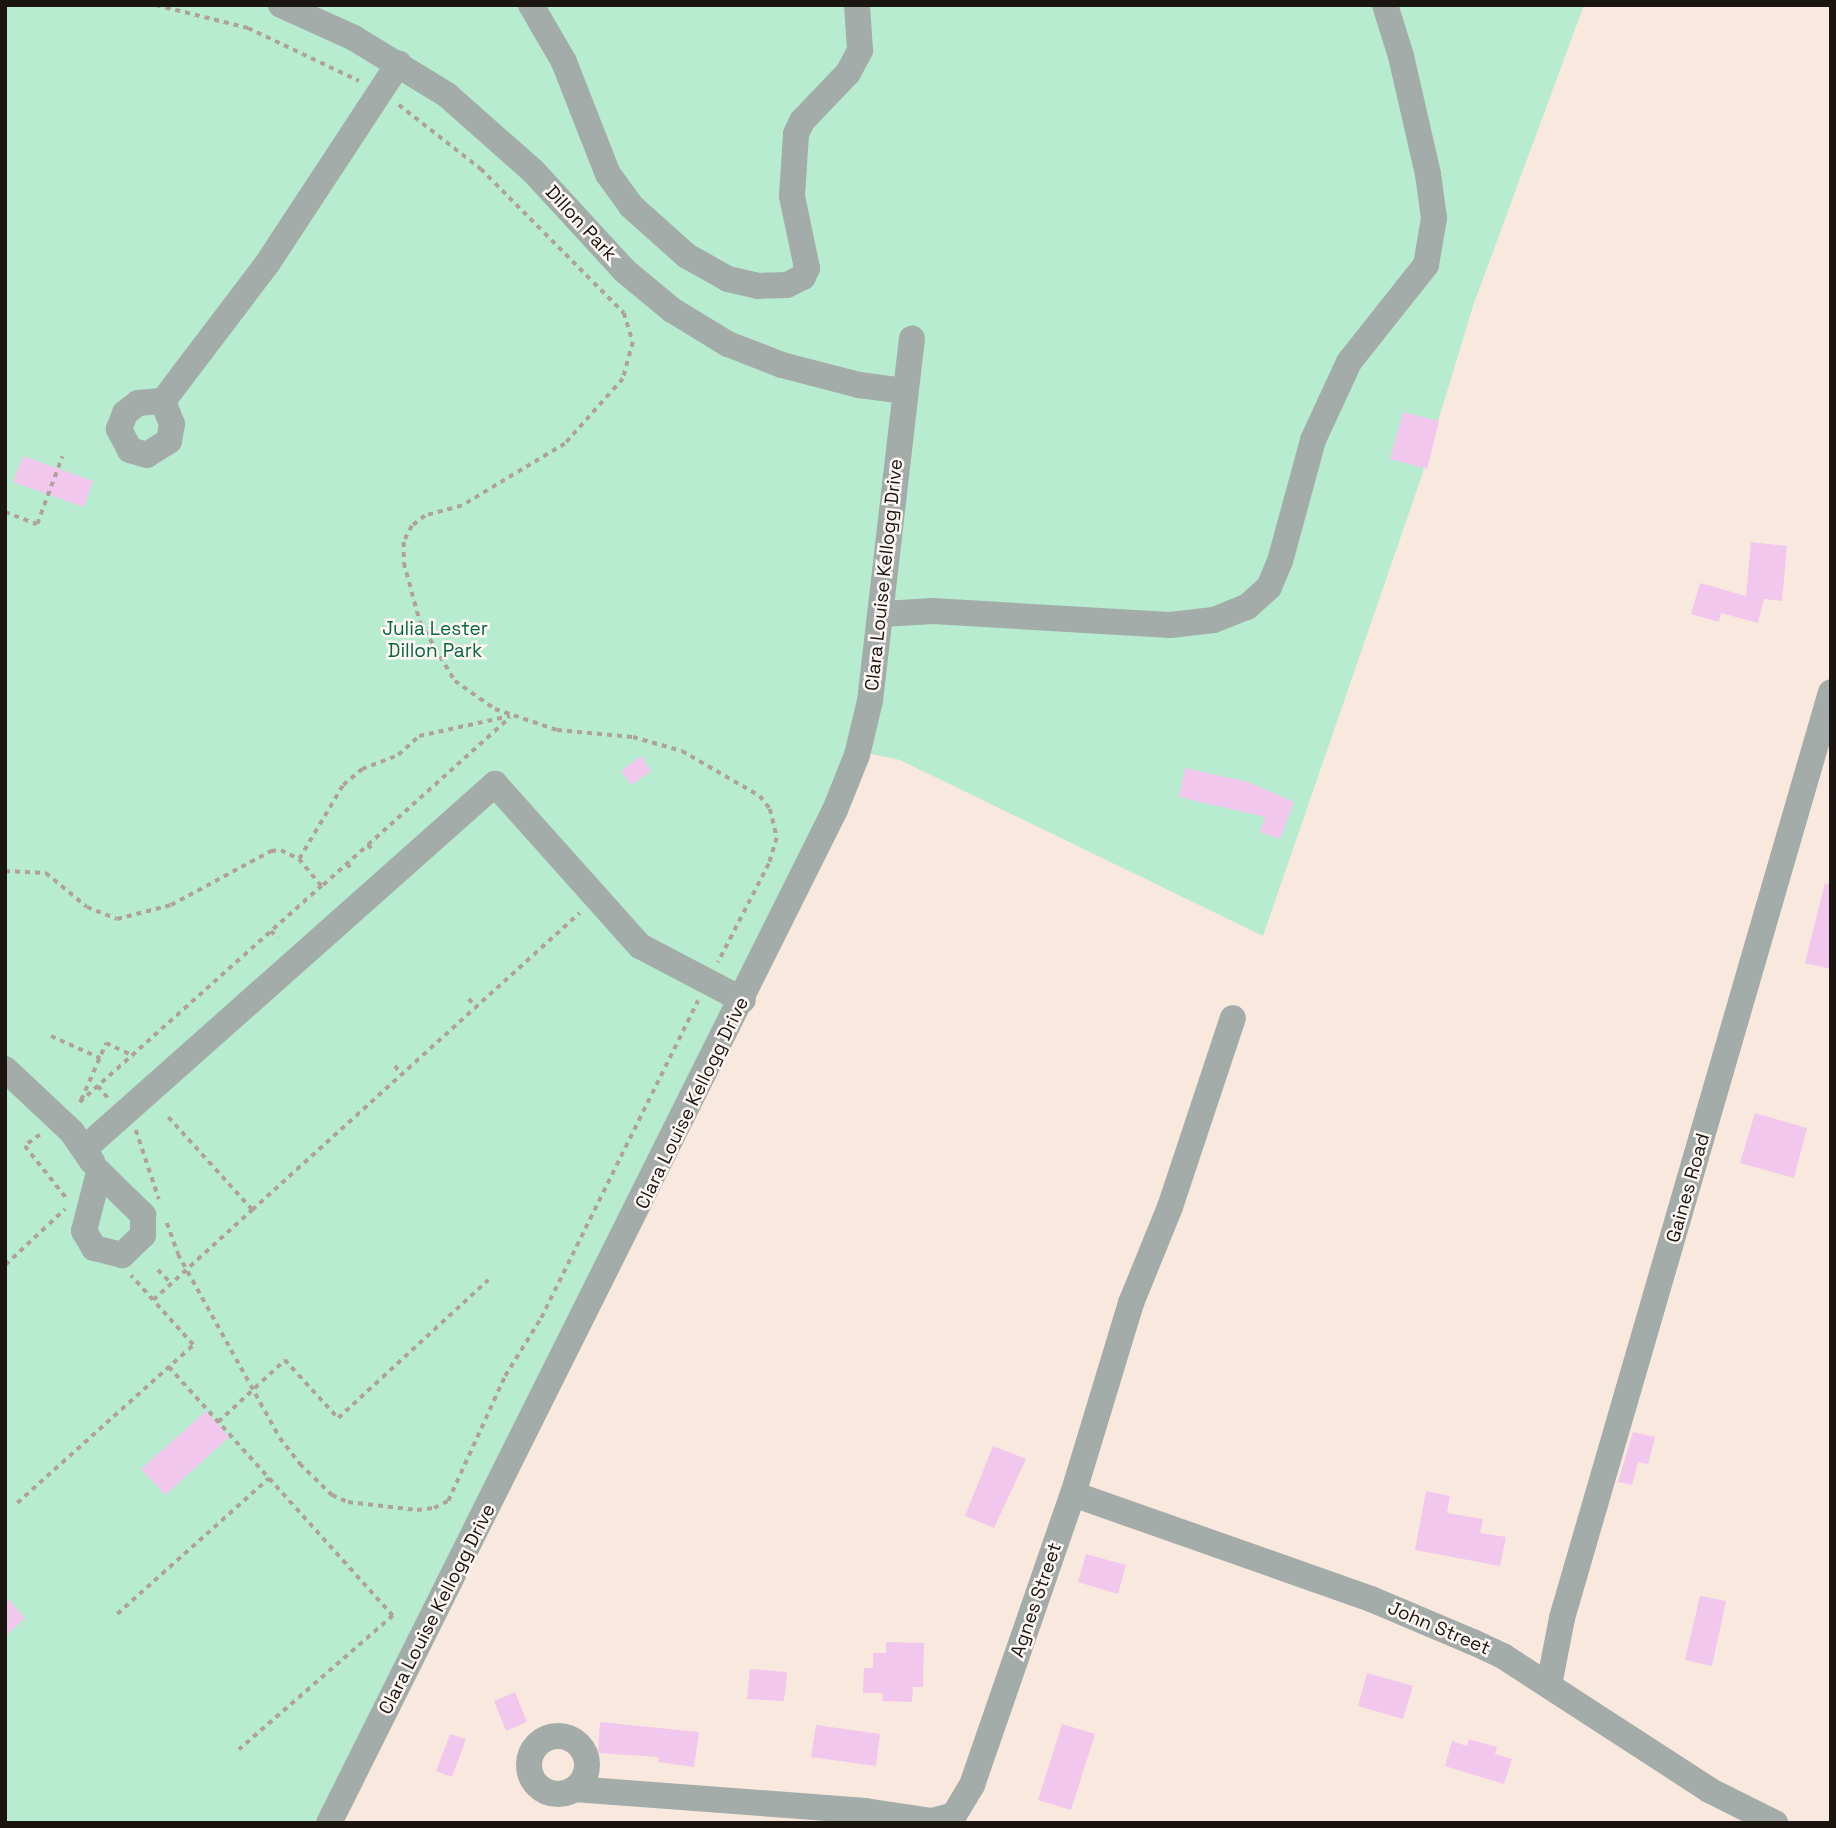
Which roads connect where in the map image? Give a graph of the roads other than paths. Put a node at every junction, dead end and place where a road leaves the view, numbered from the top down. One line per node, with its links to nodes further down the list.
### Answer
1 (281, 5): 5 (street, Dillon Park)
2 (531, 5): 3 (street)
3 (857, 5)
4 (1385, 5): 9 (street)
5 (399, 63): 7 (street, Dillon Park); 8 (street)
6 (912, 338): 7 (street, Clara Louise Kellogg Drive)
7 (904, 391): 9 (street, Clara Louise Kellogg Drive)
8 (163, 401)
9 (883, 614): 11 (street, Clara Louise Kellogg Drive)
10 (1831, 692): 17 (street, Gaines Road)
11 (743, 1000): 14 (street); 20 (street, Clara Louise Kellogg Drive)
12 (1233, 1018): 16 (street, Agnes Street)
13 (5, 1069): 14 (street)
14 (84, 1149): 15 (street)
15 (99, 1172)
16 (1073, 1494): 17 (street, John Street); 19 (street, Agnes Street)
17 (1549, 1685): 21 (street, John Street)
18 (574, 1789): 19 (street, Agnes Street)
19 (943, 1821)
20 (329, 1823)
21 (1775, 1823)

